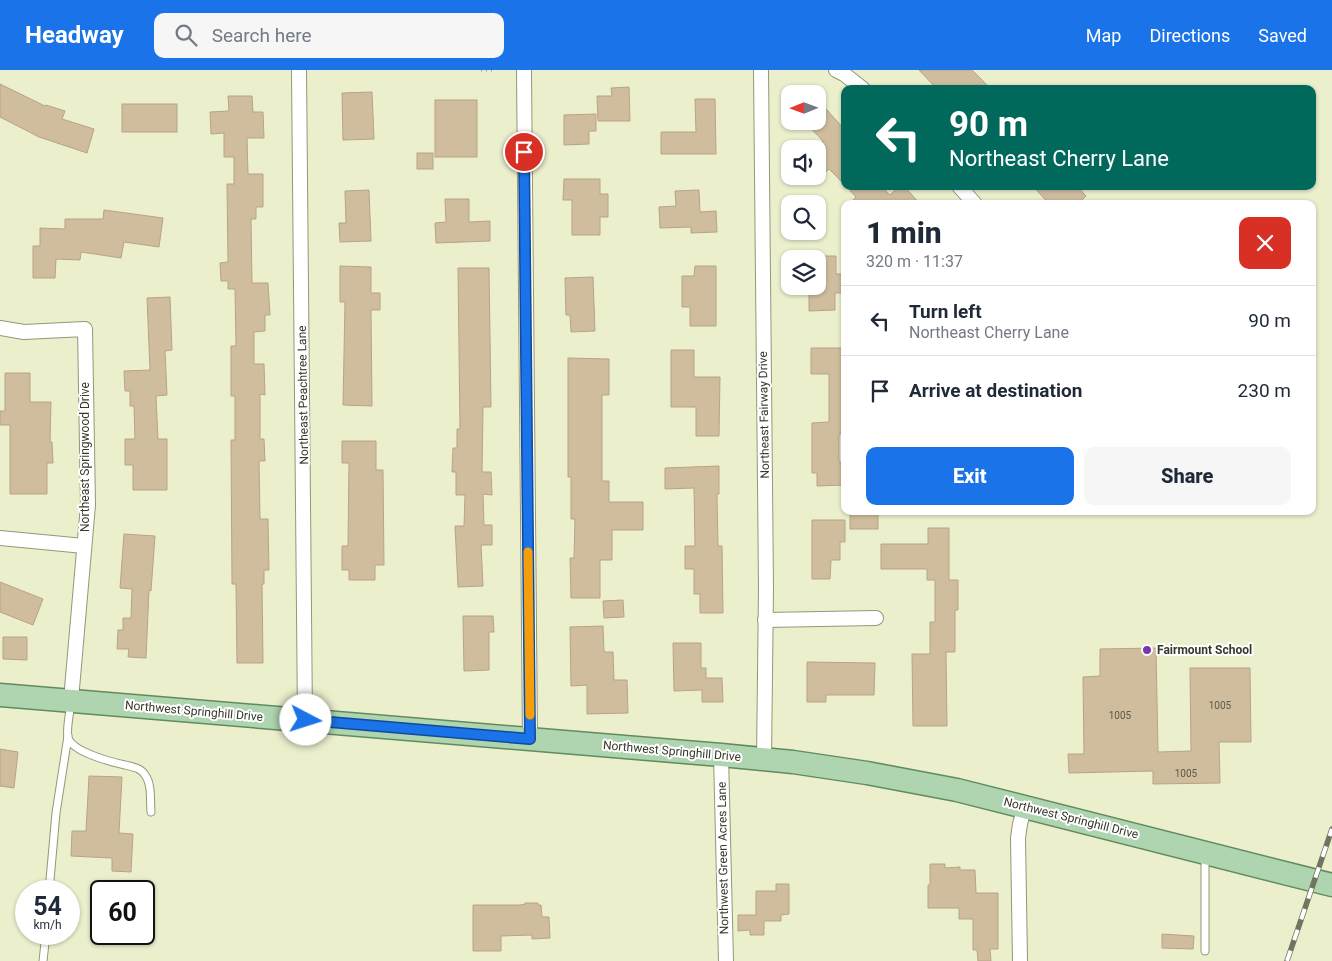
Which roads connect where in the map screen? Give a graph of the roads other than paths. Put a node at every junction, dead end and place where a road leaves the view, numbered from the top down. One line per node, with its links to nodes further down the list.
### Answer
1 (300, 70): 15 (street, Northeast Peachtree Lane)
2 (524, 70): 17 (street)
3 (761, 70): 12 (street, Northeast Fairway Drive)
4 (836, 70): 5 (street)
5 (857, 85)
6 (962, 190): 7 (street)
7 (971, 200)
8 (0, 328): 10 (street, Northeast Springwood Drive)
9 (0, 538): 10 (street)
10 (84, 546): 14 (street, Northeast Springwood Drive)
11 (876, 618): 12 (street)
12 (765, 620): 19 (street, Northeast Fairway Drive)
13 (0, 694): 14 (main road, Northwest Springhill Drive)
14 (71, 700): 15 (main road, Northwest Springhill Drive); 16 (lane)
15 (306, 720): 17 (main road, Northwest Springhill Drive)
16 (68, 736): 21 (lane); 23 (lane)
17 (530, 739): 18 (main road, Northwest Springhill Drive)
18 (721, 755): 19 (main road, Northwest Springhill Drive); 28 (street, Northwest Green Acres Lane)
19 (764, 759): 20 (main road, Northwest Springhill Drive)
20 (1025, 806): 22 (main road, Northwest Springhill Drive); 29 (street)
21 (151, 812)
22 (1205, 852): 24 (main road, Northwest Springhill Drive); 26 (lane)
23 (50, 880)
24 (1332, 885)
25 (45, 945): 27 (lane)
26 (1205, 951)
27 (43, 961)
28 (726, 961)
29 (1020, 961)

